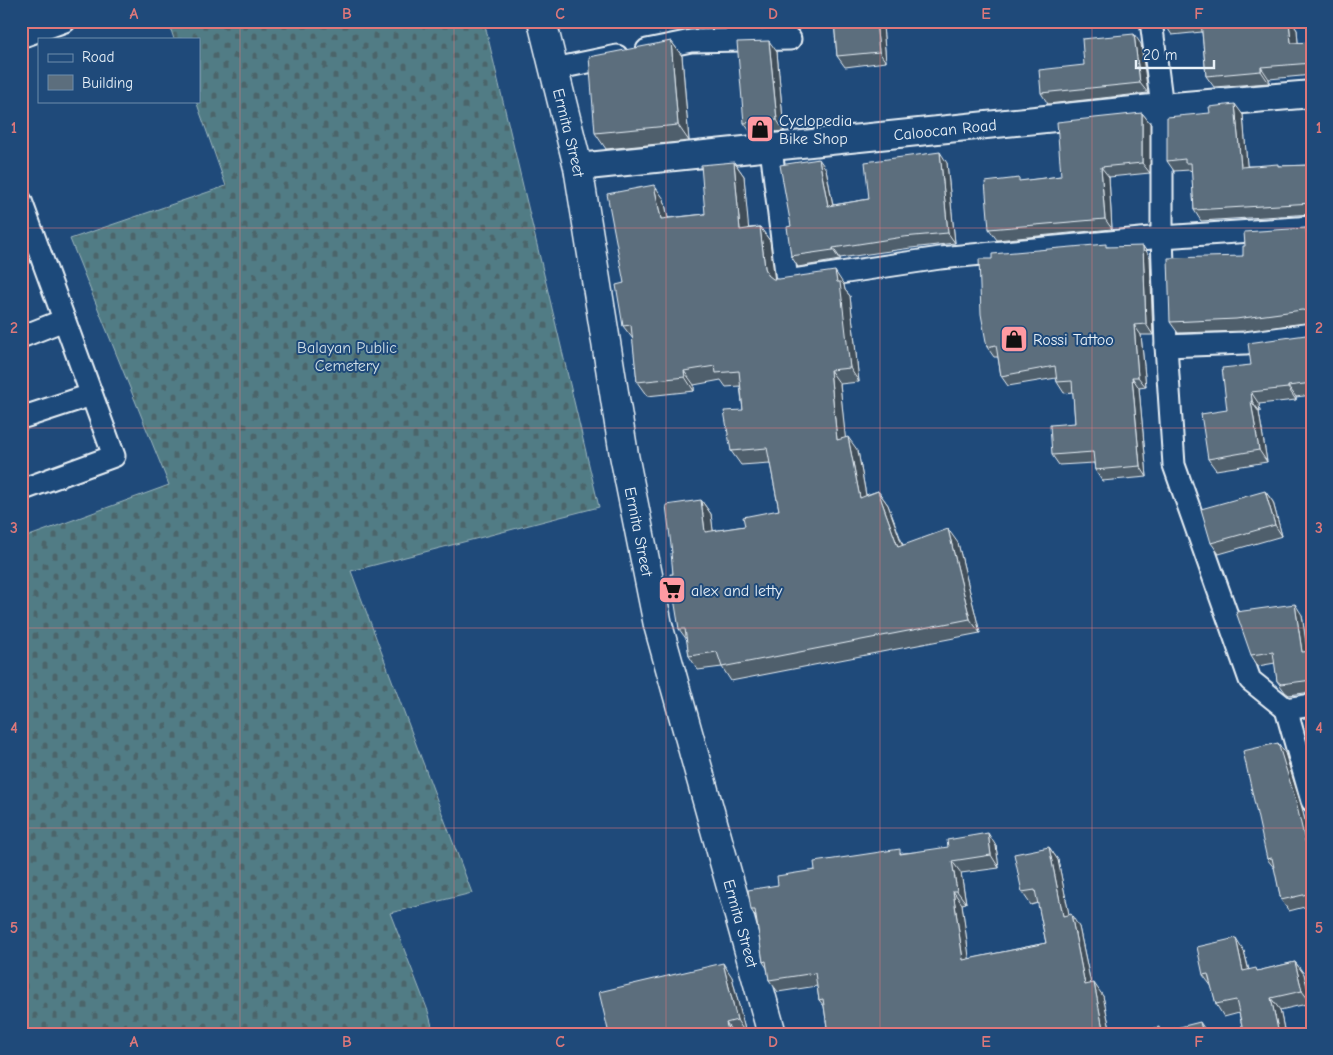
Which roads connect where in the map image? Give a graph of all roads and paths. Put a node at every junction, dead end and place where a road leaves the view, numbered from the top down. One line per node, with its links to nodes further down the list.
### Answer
1 (65, 21): 4 (street)
2 (542, 21): 6 (main road, Ermita Street)
3 (1151, 21): 8 (street)
4 (21, 37)
5 (790, 39): 6 (street)
6 (554, 69): 10 (main road, Ermita Street)
7 (1312, 94): 8 (street, Caloocan Road)
8 (1162, 108): 9 (street, Caloocan Road); 13 (street)
9 (772, 148): 10 (street, Caloocan Road); 13 (street)
10 (578, 167): 24 (main road, Ermita Street)
11 (21, 201): 14 (street)
12 (1312, 227): 13 (street)
13 (1162, 237): 17 (street)
14 (64, 320): 16 (street); 18 (street)
15 (1312, 334): 17 (street)
16 (21, 337)
17 (1166, 346): 22 (street)
18 (91, 395): 19 (street); 20 (street)
19 (21, 418)
20 (21, 490)
21 (1312, 705): 22 (street)
22 (1286, 709): 23 (street)
23 (1312, 801)
24 (772, 1034)

